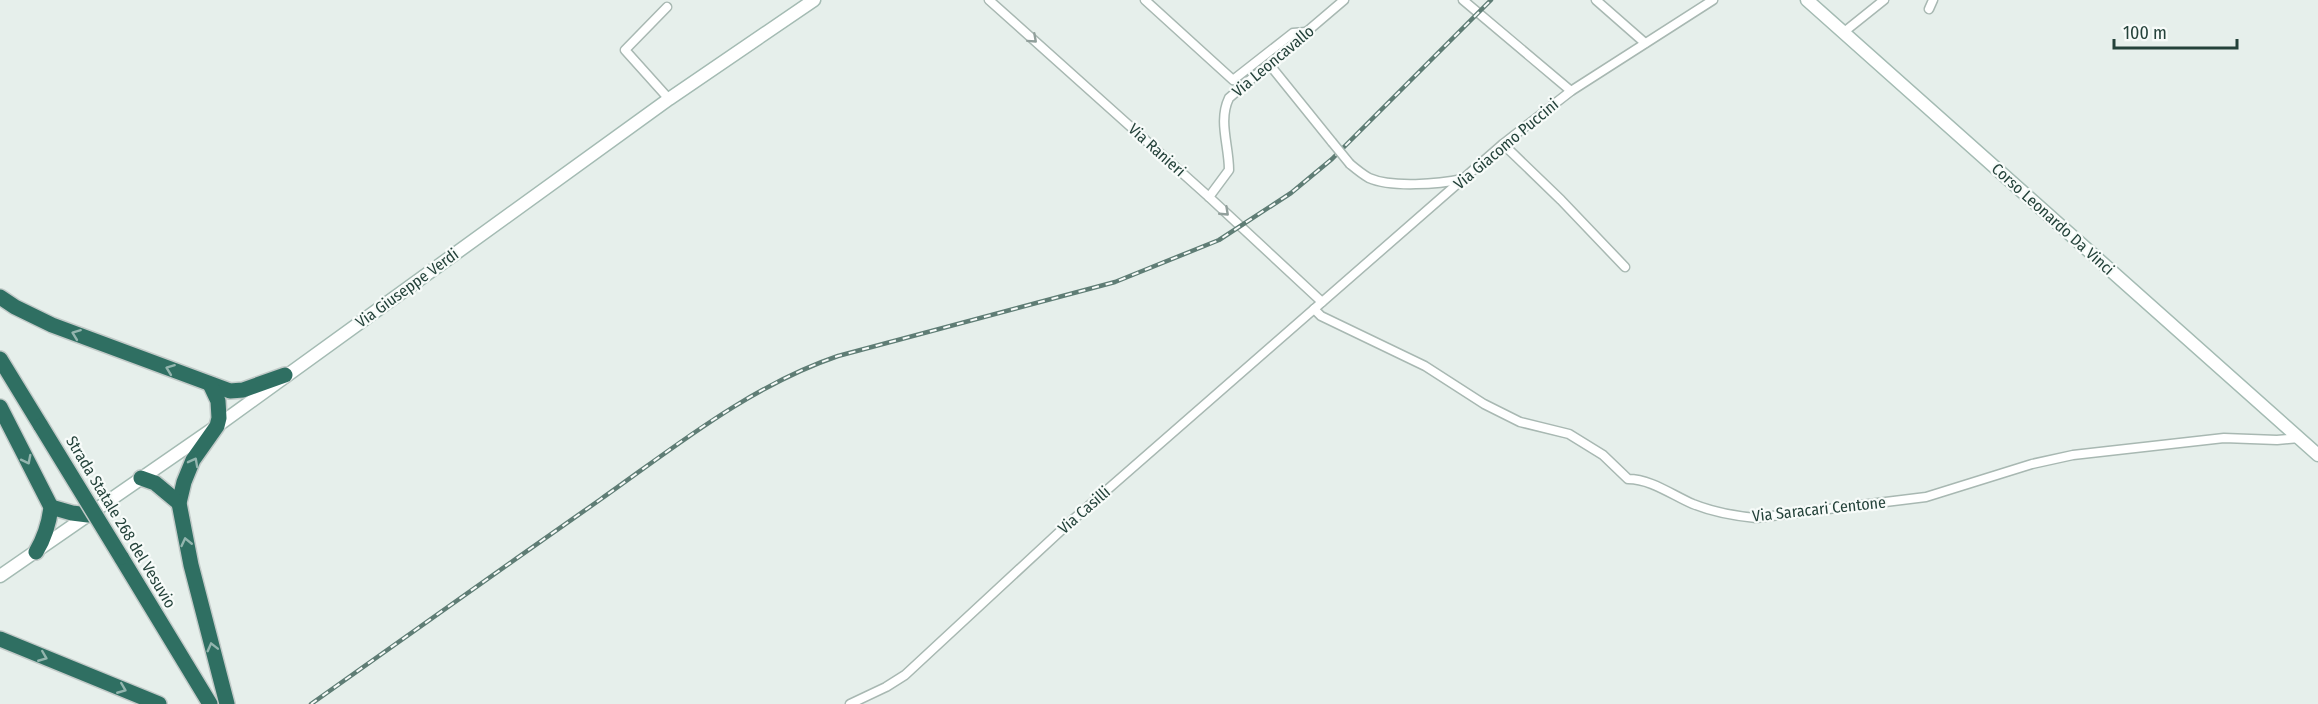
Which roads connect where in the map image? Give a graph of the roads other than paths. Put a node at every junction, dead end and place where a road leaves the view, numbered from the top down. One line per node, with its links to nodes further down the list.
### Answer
1 (989, 0): 21 (street, Via Ranieri, one-way to 21)
2 (1145, 0): 13 (street)
3 (1344, 0): 13 (street, Via Leoncavallo)
4 (1463, 0): 17 (street)
5 (1596, 0): 15 (street)
6 (1713, 0): 15 (street, Via Giacomo Puccini)
7 (1807, 0): 14 (street, Corso Leonardo Da Vinci)
8 (1884, 0): 14 (street)
9 (1933, 0): 12 (street)
10 (808, 1): 18 (street, Via Giuseppe Verdi)
11 (668, 7): 18 (street)
12 (1929, 9)
13 (1306, 32): 16 (street, Via Leoncavallo)
14 (1844, 32): 31 (street, Corso Leonardo Da Vinci)
15 (1645, 43): 17 (street, Via Giacomo Puccini)
16 (1269, 64): 20 (street, bridge); 21 (street, Via Leoncavallo)
17 (1571, 91): 19 (street, Via Giacomo Puccini)
18 (669, 99): 27 (street, Via Giuseppe Verdi)
19 (1503, 144): 20 (street, Via Giacomo Puccini); 22 (street)
20 (1463, 179): 24 (street, Via Giacomo Puccini)
21 (1209, 197): 24 (street, Via Ranieri, one-way to 24)
22 (1624, 267)
23 (0, 297): 28 (highway, one-way to 23)
24 (1322, 302): 25 (street, Via Giacomo Puccini)
25 (1314, 309): 31 (street, Via Saracari Centone); 43 (street, Via Casilli)
26 (0, 359): 41 (highway, Strada Statale 268 del Vesuvio, bridge)
27 (285, 375): 28 (highway); 30 (street, Via Giuseppe Verdi)
28 (210, 384): 30 (highway)
29 (0, 407): 35 (highway, one-way to 35)
30 (217, 426): 33 (street, Via Giuseppe Verdi); 34 (highway, one-way to 30)
31 (2299, 438): 32 (street, Corso Leonardo Da Vinci)
32 (2318, 455)
33 (141, 478): 34 (highway); 36 (street, Via Giuseppe Verdi)
34 (179, 503): 42 (highway, one-way to 34)
35 (51, 507): 36 (highway); 37 (highway)
36 (88, 515): 37 (street, Via Giuseppe Verdi)
37 (36, 552): 38 (street, Via Giuseppe Verdi)
38 (0, 576)
39 (0, 639): 40 (highway, one-way to 40)
40 (159, 704)
41 (210, 704)
42 (227, 704)
43 (850, 704)

